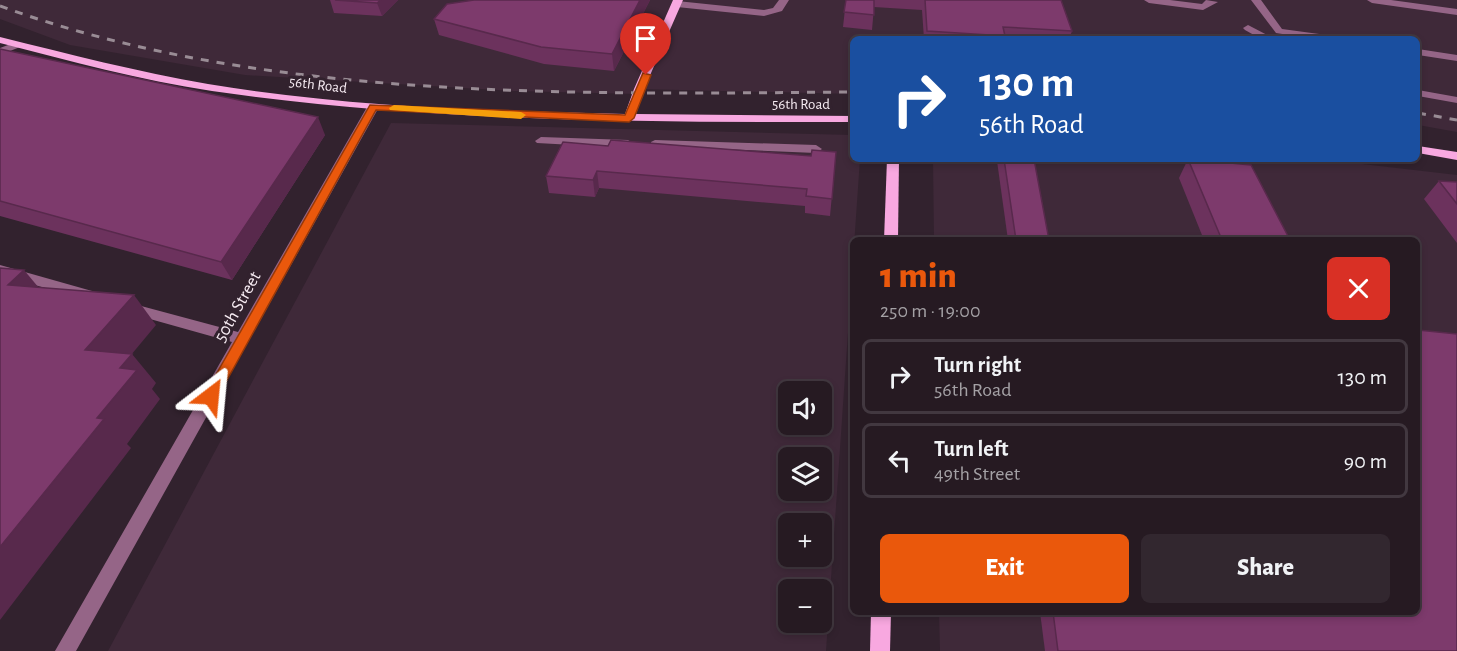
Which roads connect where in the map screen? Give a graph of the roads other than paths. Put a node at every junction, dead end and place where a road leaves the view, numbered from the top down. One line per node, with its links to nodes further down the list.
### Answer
1 (784, 0): 6 (street)
2 (1149, 0): 3 (street)
3 (1211, 0)
4 (1256, 0): 10 (street)
5 (1372, 0): 7 (street)
6 (677, 2): 19 (main road)
7 (1457, 12)
8 (1248, 28): 9 (street)
9 (1263, 36)
10 (1313, 36)
11 (0, 40): 12 (main road, 56th Road)
12 (16, 45): 13 (street); 18 (main road, 56th Road)
13 (0, 52)
14 (1420, 52): 15 (street)
15 (1457, 58)
16 (1420, 93): 17 (street)
17 (1457, 100)
18 (373, 107): 19 (main road, 56th Road); 28 (street, 50th Street)
19 (629, 118): 20 (main road, 56th Road)
20 (850, 119)
21 (541, 141): 22 (street)
22 (816, 149)
23 (1420, 150): 24 (main road)
24 (1457, 156)
25 (893, 162): 26 (main road)
26 (891, 237)
27 (0, 270): 28 (street)
28 (243, 339): 30 (street, 50th Street)
29 (881, 615): 31 (main road)
30 (66, 651)
31 (880, 651)

